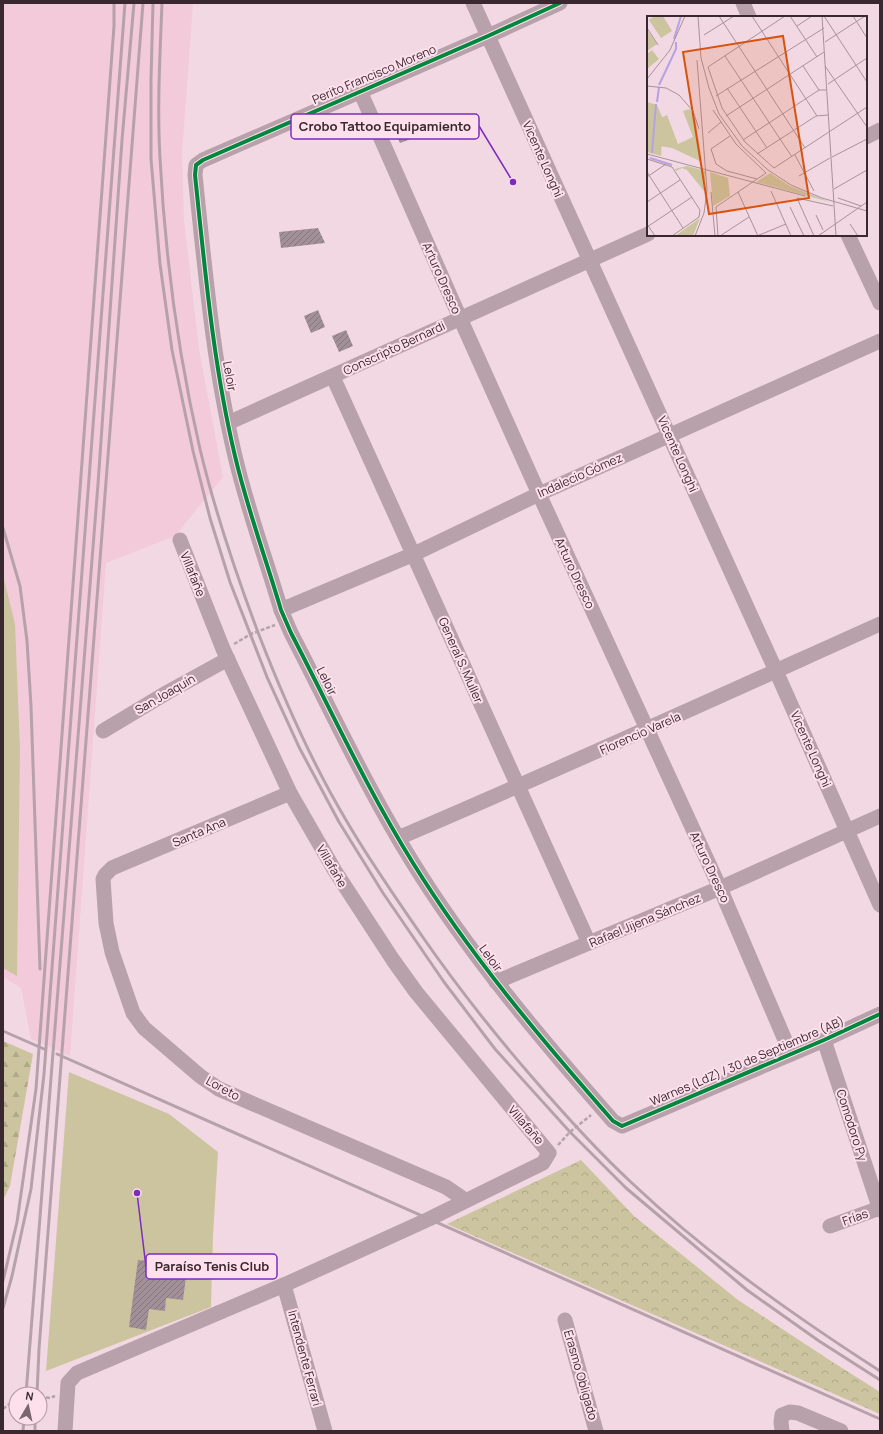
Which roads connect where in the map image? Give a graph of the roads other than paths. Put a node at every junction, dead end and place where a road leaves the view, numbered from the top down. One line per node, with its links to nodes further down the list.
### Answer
1 (473, 3): 5 (street, Vicente Longhi)
2 (560, 3): 5 (street, Perito Francisco Moreno)
3 (743, 3): 4 (street)
4 (749, 16)
5 (488, 36): 6 (street, Perito Francisco Moreno); 12 (street, Vicente Longhi)
6 (360, 91): 9 (street, Perito Francisco Moreno); 14 (street, Arturo Dresco)
7 (880, 130): 8 (street)
8 (867, 136)
9 (196, 165): 17 (street, Leloir)
10 (647, 234): 12 (street, Conscripto Bernardi)
11 (848, 236): 13 (street)
12 (589, 261): 14 (street, Conscripto Bernardi); 18 (street, Vicente Longhi)
13 (880, 303)
14 (460, 318): 16 (street, Conscripto Bernardi); 19 (street, Arturo Dresco)
15 (880, 341): 18 (street, Indalecio Gómez)
16 (333, 376): 17 (street, Conscripto Bernardi); 21 (street, General S. Muller)
17 (228, 423): 22 (street, Leloir)
18 (670, 435): 19 (street, Indalecio Gómez); 25 (street, Vicente Longhi)
19 (539, 494): 21 (street, Indalecio Gómez); 26 (street, Arturo Dresco)
20 (180, 540): 24 (street, Villafañe)
21 (414, 554): 22 (street, Indalecio Gómez); 28 (street, General S. Muller)
22 (281, 610): 32 (street, Leloir)
23 (880, 624): 25 (street, Florencio Varela)
24 (226, 654): 27 (street, San Joaquín); 29 (street, Villafañe)
25 (776, 671): 26 (street, Florencio Varela); 31 (street, Vicente Longhi)
26 (647, 730): 28 (street, Florencio Varela); 34 (street, Arturo Dresco)
27 (103, 731)
28 (519, 787): 32 (street, Florencio Varela); 36 (street, General S. Muller)
29 (290, 793): 33 (street, Santa Ana); 42 (street, Villafañe)
30 (880, 816): 31 (street, Rafael Jijena Sánchez)
31 (847, 831): 34 (street, Rafael Jijena Sánchez); 35 (street, Vicente Longhi)
32 (398, 838): 37 (street, Leloir)
33 (109, 871): 42 (street, Loreto)
34 (720, 888): 36 (street, Rafael Jijena Sánchez); 40 (street, Arturo Dresco)
35 (880, 905)
36 (589, 944): 37 (street, Rafael Jijena Sánchez)
37 (496, 982): 41 (street, Leloir)
38 (880, 1014): 39 (street, Warnes (LdZ) / 30 de Septiembre (AB))
39 (824, 1040): 40 (street, Warnes (LdZ) / 30 de Septiembre (AB)); 43 (street, Comodoro Py)
40 (792, 1054): 41 (street, Warnes (LdZ) / 30 de Septiembre (AB))
41 (622, 1126)
42 (465, 1200): 45 (street)
43 (880, 1209): 44 (street, Frías)
44 (830, 1226)
45 (284, 1285): 47 (street); 48 (street, Intendente Ferrari)
46 (565, 1320): 49 (street, Erasmo Obligado)
47 (65, 1431)
48 (325, 1431)
49 (596, 1431)
50 (782, 1431): 51 (street)
51 (841, 1431)

